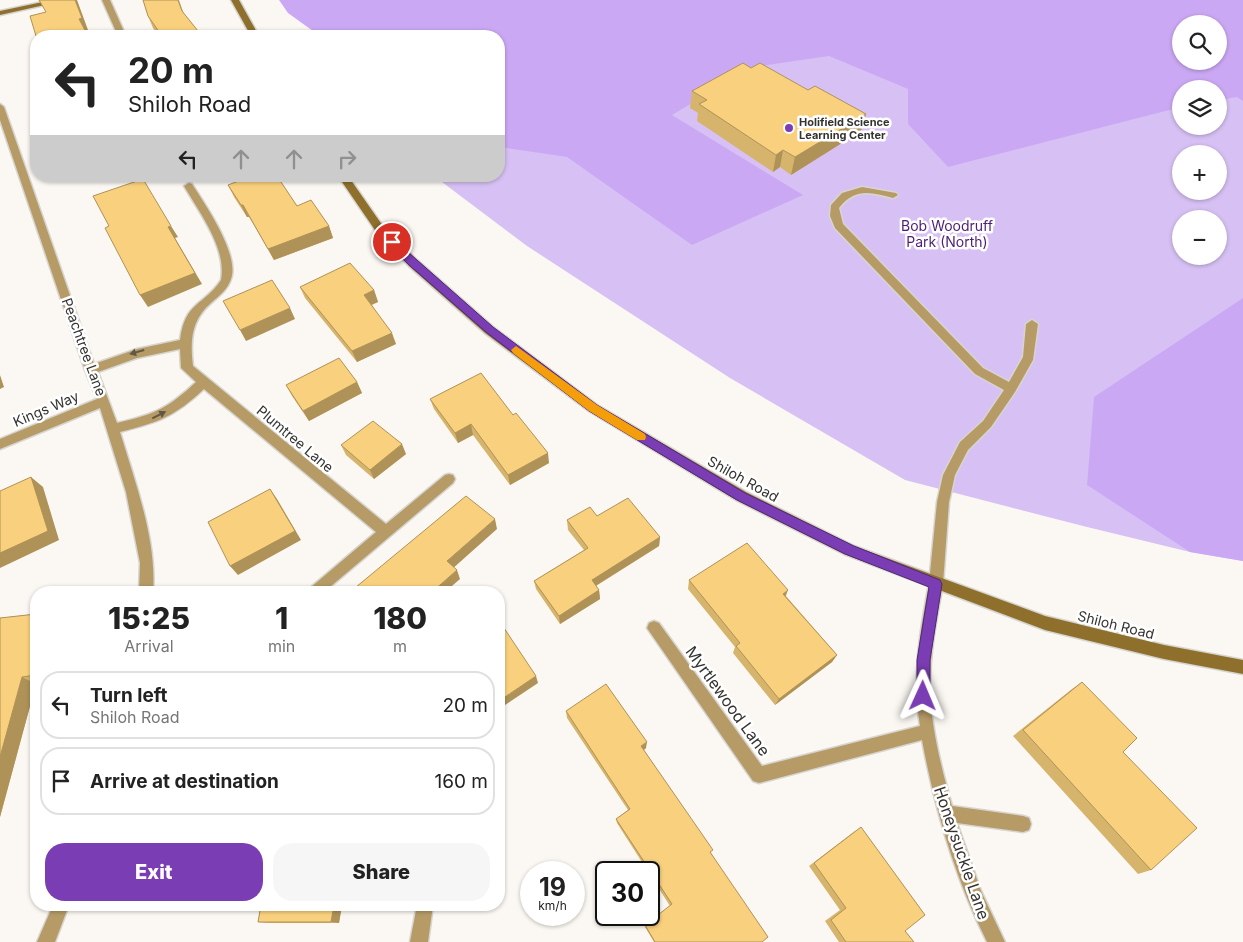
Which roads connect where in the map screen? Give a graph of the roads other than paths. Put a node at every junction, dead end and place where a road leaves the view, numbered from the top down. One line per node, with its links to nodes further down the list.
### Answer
1 (63, 0): 4 (main road)
2 (106, 0): 5 (street)
3 (235, 0): 6 (main road)
4 (0, 13)
5 (119, 30)
6 (252, 30)
7 (0, 107): 13 (street, Peachtree Lane)
8 (347, 182): 21 (main road, Shiloh Road)
9 (189, 186): 12 (street)
10 (893, 194): 15 (street)
11 (1032, 324): 15 (street, Honeysuckle Lane)
12 (184, 344): 13 (street, one-way to 13); 14 (street, Plumtree Lane)
13 (91, 370): 16 (street, Peachtree Lane)
14 (204, 382): 17 (street, one-way to 14); 20 (street, Plumtree Lane)
15 (1012, 389): 21 (street, Honeysuckle Lane)
16 (104, 401): 17 (street, Peachtree Lane); 18 (street, Kings Way)
17 (112, 429): 22 (street, Peachtree Lane)
18 (0, 444)
19 (449, 479): 20 (street)
20 (386, 532): 23 (street)
21 (936, 584): 25 (main road, Shiloh Road); 26 (street, Honeysuckle Lane)
22 (146, 586)
23 (322, 586)
24 (654, 628): 26 (street, Myrtlewood Lane)
25 (1243, 667)
26 (928, 732): 27 (street, Honeysuckle Lane)
27 (945, 812): 28 (street); 33 (street, Honeysuckle Lane)
28 (1023, 824)
29 (59, 911): 31 (street)
30 (424, 911): 32 (street)
31 (46, 942)
32 (420, 942)
33 (996, 942)

